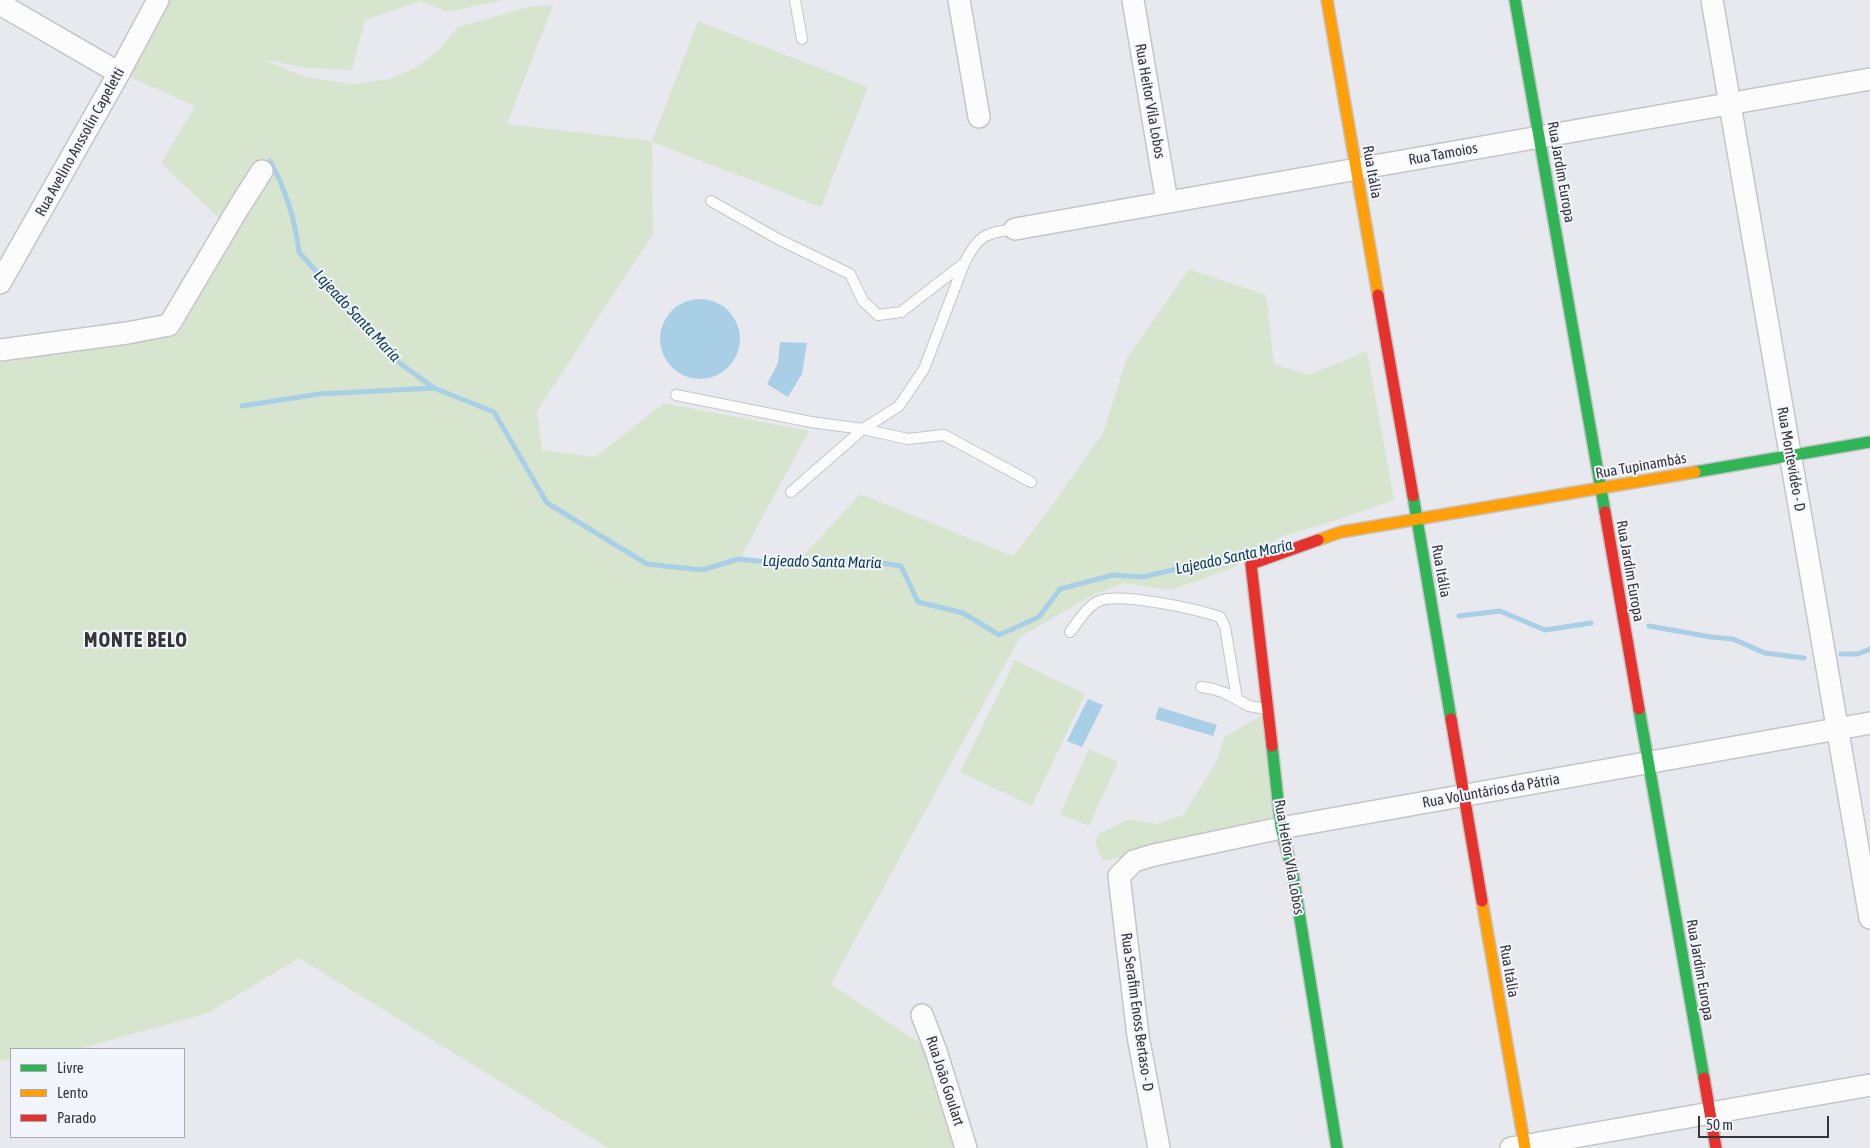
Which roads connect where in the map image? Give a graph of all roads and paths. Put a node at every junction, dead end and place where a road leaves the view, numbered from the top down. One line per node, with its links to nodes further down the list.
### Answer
1 (158, 0): 10 (street, Rua Avelino Anssolin Capeletti)
2 (795, 0): 9 (lane)
3 (959, 0): 13 (street)
4 (1133, 0): 18 (street, Rua Heitor Vila Lobos)
5 (1327, 0): 15 (street, Rua Itália)
6 (1515, 0): 14 (street, Rua Jardim Europa)
7 (1712, 0): 12 (street, Rua Montevidéo - D)
8 (0, 4): 10 (street)
9 (802, 39)
10 (119, 72): 21 (street, Rua Avelino Anssolin Capeletti)
11 (1870, 79): 12 (street, Rua Tamoios)
12 (1730, 103): 14 (street, Rua Tamoios); 26 (street, Rua Montevidéo - D)
13 (979, 118)
14 (1539, 137): 15 (street, Rua Tamoios); 28 (street, Rua Jardim Europa)
15 (1356, 169): 18 (street, Rua Tamoios); 30 (street, Rua Itália)
16 (262, 171): 22 (street)
17 (711, 202): 20 (lane)
18 (1167, 202): 19 (street, Rua Tamoios)
19 (1015, 229): 20 (lane)
20 (964, 264): 24 (lane)
21 (0, 283)
22 (0, 350)
23 (676, 395): 24 (lane)
24 (862, 429): 27 (lane); 29 (lane)
25 (1870, 442): 26 (street, Rua Tupinambás)
26 (1791, 456): 28 (street, Rua Tupinambás); 37 (street, Rua Montevidéo - D)
27 (1031, 482)
28 (1600, 488): 30 (street, Rua Tupinambás); 38 (street, Rua Jardim Europa)
29 (791, 492)
30 (1417, 520): 31 (street, Rua Tupinambás); 39 (street, Rua Itália)
31 (1251, 564): 35 (street, Rua Heitor Vila Lobos)
32 (1070, 632): 34 (lane)
33 (1201, 687): 34 (lane)
34 (1237, 699): 35 (lane)
35 (1267, 709): 40 (street, Rua Heitor Vila Lobos)
36 (1870, 723): 37 (street, Rua Voluntários da Pátria)
37 (1838, 729): 38 (street, Rua Voluntários da Pátria); 42 (street, Rua Montevidéo - D)
38 (1648, 763): 39 (street, Rua Voluntários da Pátria); 45 (street, Rua Jardim Europa)
39 (1464, 796): 40 (street, Rua Voluntários da Pátria); 46 (street, Rua Itália)
40 (1281, 828): 41 (street, Rua Voluntários da Pátria); 49 (street, Rua Heitor Vila Lobos)
41 (1119, 876): 48 (street, Rua Serafim Enoss Bertaso - D)
42 (1870, 918)
43 (922, 1015): 47 (street, Rua João Goulart)
44 (1870, 1085): 45 (street)
45 (1710, 1113): 46 (street); 50 (street, Rua Jardim Europa)
46 (1520, 1147)
47 (966, 1148)
48 (1159, 1148)
49 (1337, 1148)
50 (1716, 1148)

